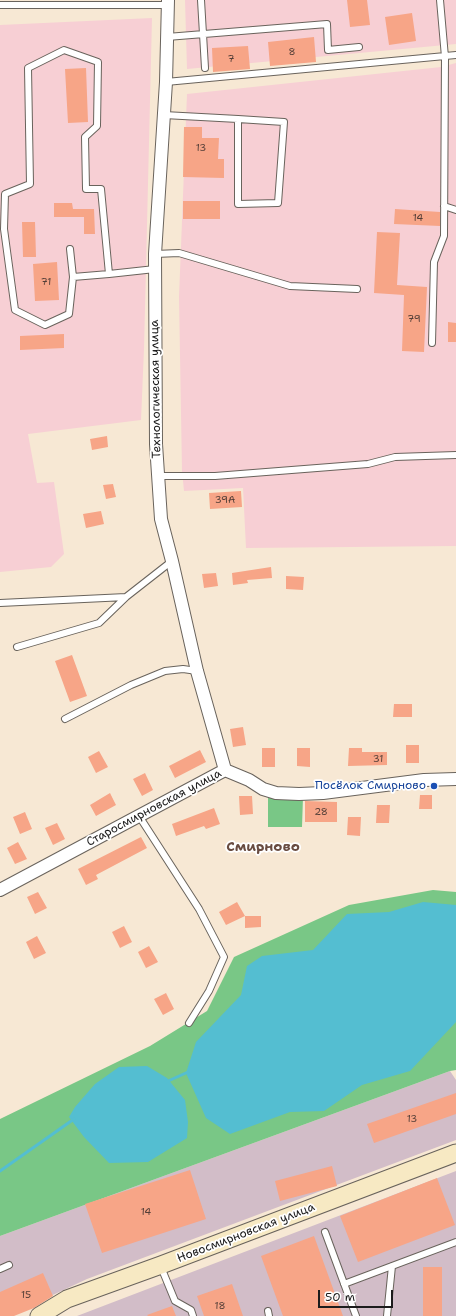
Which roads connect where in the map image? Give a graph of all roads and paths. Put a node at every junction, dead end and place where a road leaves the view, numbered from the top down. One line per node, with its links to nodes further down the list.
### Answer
1 (200, 0): 7 (lane)
2 (440, 0): 11 (lane)
3 (30, 2): 4 (lane); 6 (lane)
4 (120, 2): 5 (lane)
5 (168, 2): 8 (street, Технологическая улица)
6 (0, 5)
7 (202, 34): 8 (lane); 9 (lane); 12 (lane)
8 (167, 37): 13 (street, Технологическая улица)
9 (359, 47)
10 (456, 55): 11 (lane)
11 (445, 56): 13 (lane); 16 (lane)
12 (205, 68)
13 (166, 82): 14 (street, Технологическая улица)
14 (164, 115): 15 (lane); 19 (street, Технологическая улица)
15 (238, 119): 15 (lane)
16 (444, 206): 17 (lane); 24 (lane)
17 (456, 210)
18 (70, 249): 22 (lane)
19 (155, 254): 20 (street, Технологическая улица); 23 (lane)
20 (155, 269): 21 (lane); 26 (street, Технологическая улица)
21 (109, 274): 22 (lane); 22 (lane)
22 (73, 277)
23 (357, 289)
24 (432, 343)
25 (456, 455): 26 (lane)
26 (158, 476): 27 (street, Технологическая улица)
27 (172, 561): 28 (lane); 31 (street, Технологическая улица)
28 (126, 597): 29 (lane); 30 (lane)
29 (0, 603)
30 (17, 647)
31 (197, 671): 32 (lane); 33 (street, Технологическая улица)
32 (65, 719)
33 (225, 770): 34 (street, Старосмирновская улица); 35 (street, Старосмирновская улица)
34 (456, 779)
35 (139, 816): 36 (street, Старосмирновская улица); 37 (lane)
36 (0, 890)
37 (189, 1022)
38 (456, 1153): 42 (street, Новосмирновская улица)
39 (325, 1232): 45 (lane)
40 (456, 1242): 43 (lane)
41 (9, 1265): 44 (lane)
42 (160, 1265): 46 (street, Новосмирновская улица); 47 (lane)
43 (392, 1266): 45 (lane); 49 (lane)
44 (0, 1269)
45 (344, 1284): 48 (lane)
46 (39, 1316)
47 (193, 1316)
48 (356, 1316)
49 (387, 1316)

